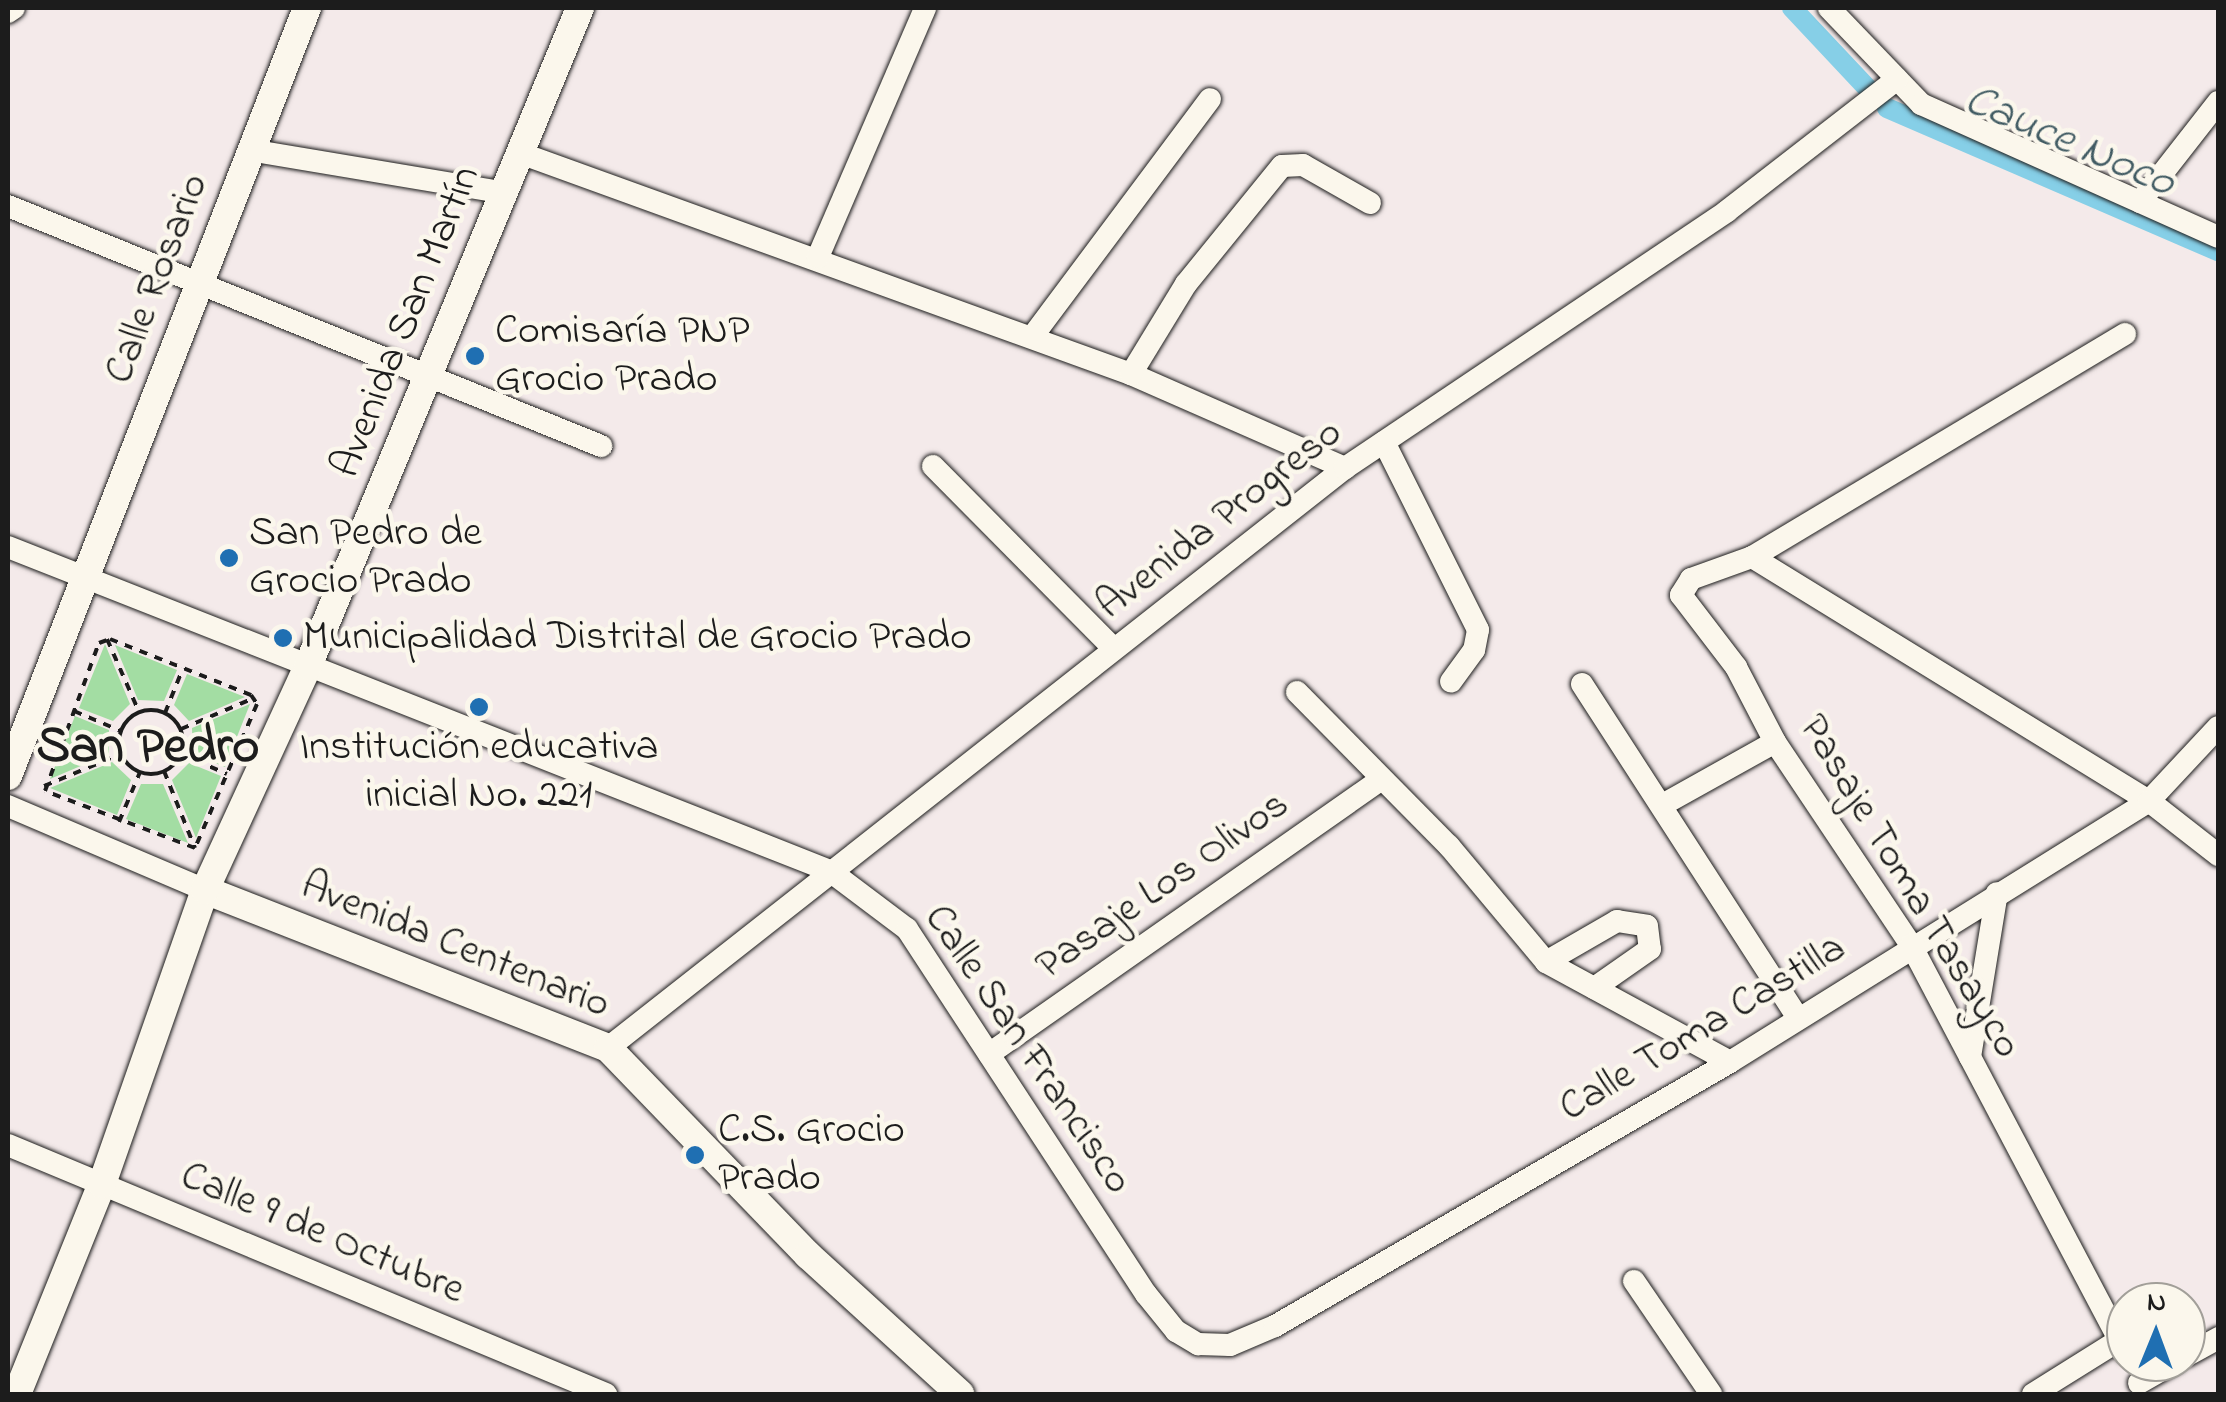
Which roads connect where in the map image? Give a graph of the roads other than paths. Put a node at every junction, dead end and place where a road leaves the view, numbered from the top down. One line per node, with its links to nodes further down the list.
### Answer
1 (14, 8): 6 (street)
2 (307, 8): 10 (main road, Calle Rosario)
3 (580, 8): 11 (main road, Avenida San Martín)
4 (925, 8): 17 (street)
5 (1829, 8): 7 (street)
6 (8, 12)
7 (1897, 79): 13 (street); 23 (street, Avenida Progreso)
8 (1210, 99): 20 (street)
9 (2218, 102): 13 (street)
10 (249, 150): 12 (street); 18 (main road, Calle Rosario)
11 (520, 153): 12 (main road, Avenida San Martín); 17 (street)
12 (501, 192): 21 (main road, Avenida San Martín)
13 (2140, 202): 16 (street)
14 (1370, 203): 22 (street)
15 (8, 206): 18 (street)
16 (2218, 237)
17 (818, 258): 20 (street)
18 (198, 284): 21 (street); 29 (main road, Calle Rosario)
19 (2126, 334): 28 (street)
20 (1032, 337): 22 (street)
21 (432, 373): 24 (street); 31 (main road, Avenida San Martín)
22 (1132, 374): 26 (street)
23 (1384, 442): 26 (street, Avenida Progreso); 32 (street)
24 (602, 446)
25 (933, 466): 30 (street)
26 (1345, 468): 30 (street, Avenida Progreso)
27 (8, 546): 29 (street, Calle San Francisco)
28 (1752, 558): 36 (street, Pasaje Toma Tasayco); 39 (street)
29 (88, 580): 31 (street, Calle San Francisco); 37 (main road, Calle Rosario)
30 (1114, 649): 43 (street, Avenida Progreso)
31 (308, 666): 43 (street, Calle San Francisco); 44 (main road, Avenida San Martín)
32 (1451, 682)
33 (1582, 684): 40 (street)
34 (1297, 692): 38 (street)
35 (2218, 727): 39 (street, Calle Toma Castilla)
36 (1775, 742): 40 (street); 46 (street, Pasaje Toma Tasayco)
37 (8, 776)
38 (1381, 780): 47 (street); 51 (street, Pasaje Los Olivos)
39 (2149, 800): 42 (street); 45 (street, Calle Toma Castilla)
40 (1664, 804): 49 (street)
41 (8, 806): 44 (street)
42 (2218, 856)
43 (830, 872): 50 (street, Avenida Progreso); 51 (street, Calle San Francisco)
44 (204, 890): 50 (main road, Avenida Centenario); 55 (main road, Avenida San Martín)
45 (1996, 893): 46 (street, Calle Toma Castilla); 52 (street)
46 (1911, 946): 49 (street, Calle Toma Castilla); 52 (street, Pasaje Toma Tasayco)
47 (1546, 962): 48 (street); 48 (street)
48 (1594, 988): 53 (street)
49 (1798, 1018): 53 (street, Calle Toma Castilla)
50 (608, 1048): 62 (main road, Avenida Centenario)
51 (989, 1054): 58 (street, Calle San Francisco)
52 (1970, 1057): 57 (street, Pasaje Toma Tasayco)
53 (1730, 1062): 58 (street, Calle Toma Castilla)
54 (8, 1144): 55 (street, Calle 9 de Octubre)
55 (102, 1184): 60 (main road, Avenida San Martín); 61 (street, Calle 9 de Octubre)
56 (1634, 1280): 63 (street)
57 (2106, 1311)
58 (1198, 1344)
59 (2106, 1355): 64 (street)
60 (16, 1394)
61 (606, 1394)
62 (960, 1394)
63 (1711, 1394)
64 (2033, 1394)

